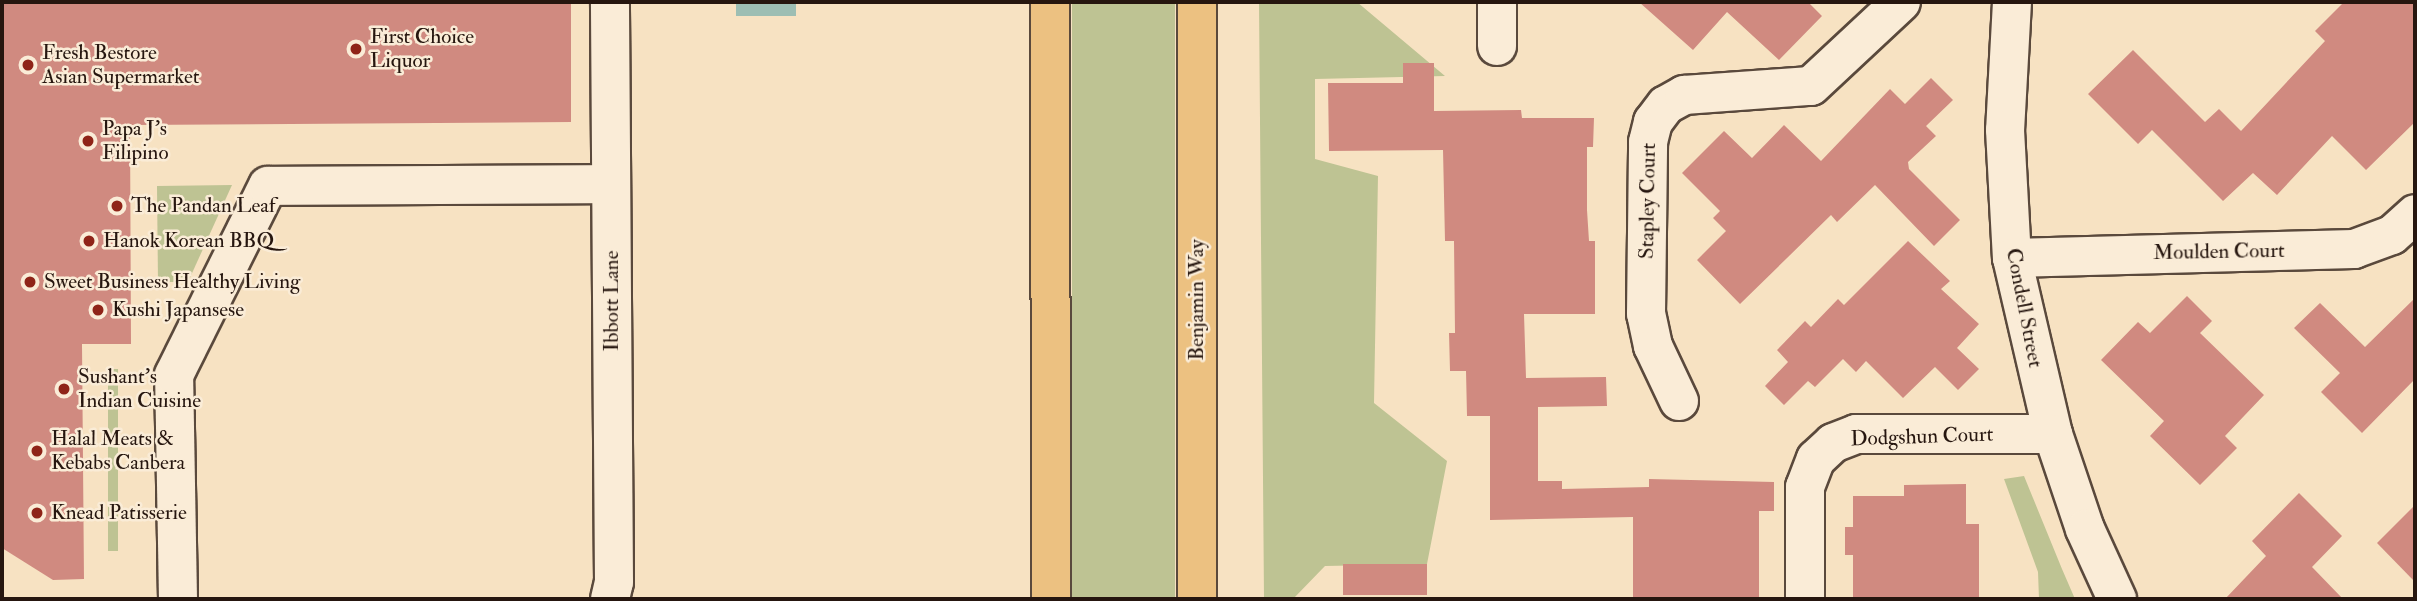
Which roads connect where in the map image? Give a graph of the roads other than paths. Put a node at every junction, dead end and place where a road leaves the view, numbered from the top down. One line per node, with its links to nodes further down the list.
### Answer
1 (610, 2): 8 (street, Ibbott Lane)
2 (1050, 2): 15 (main road)
3 (1197, 2): 16 (main road, Benjamin Way)
4 (1497, 2): 7 (street)
5 (1902, 2): 11 (street, Stapley Court)
6 (2012, 2): 10 (street, Condell Street)
7 (1497, 46)
8 (611, 184): 13 (street); 14 (street, Ibbott Lane)
9 (2415, 214): 10 (street, Moulden Court)
10 (2012, 258): 12 (street, Condell Street)
11 (1679, 401)
12 (2053, 434): 17 (street, Dodgshun Court); 18 (street, Condell Street)
13 (178, 599)
14 (610, 599)
15 (1051, 599)
16 (1197, 599)
17 (1805, 599)
18 (2118, 599)

